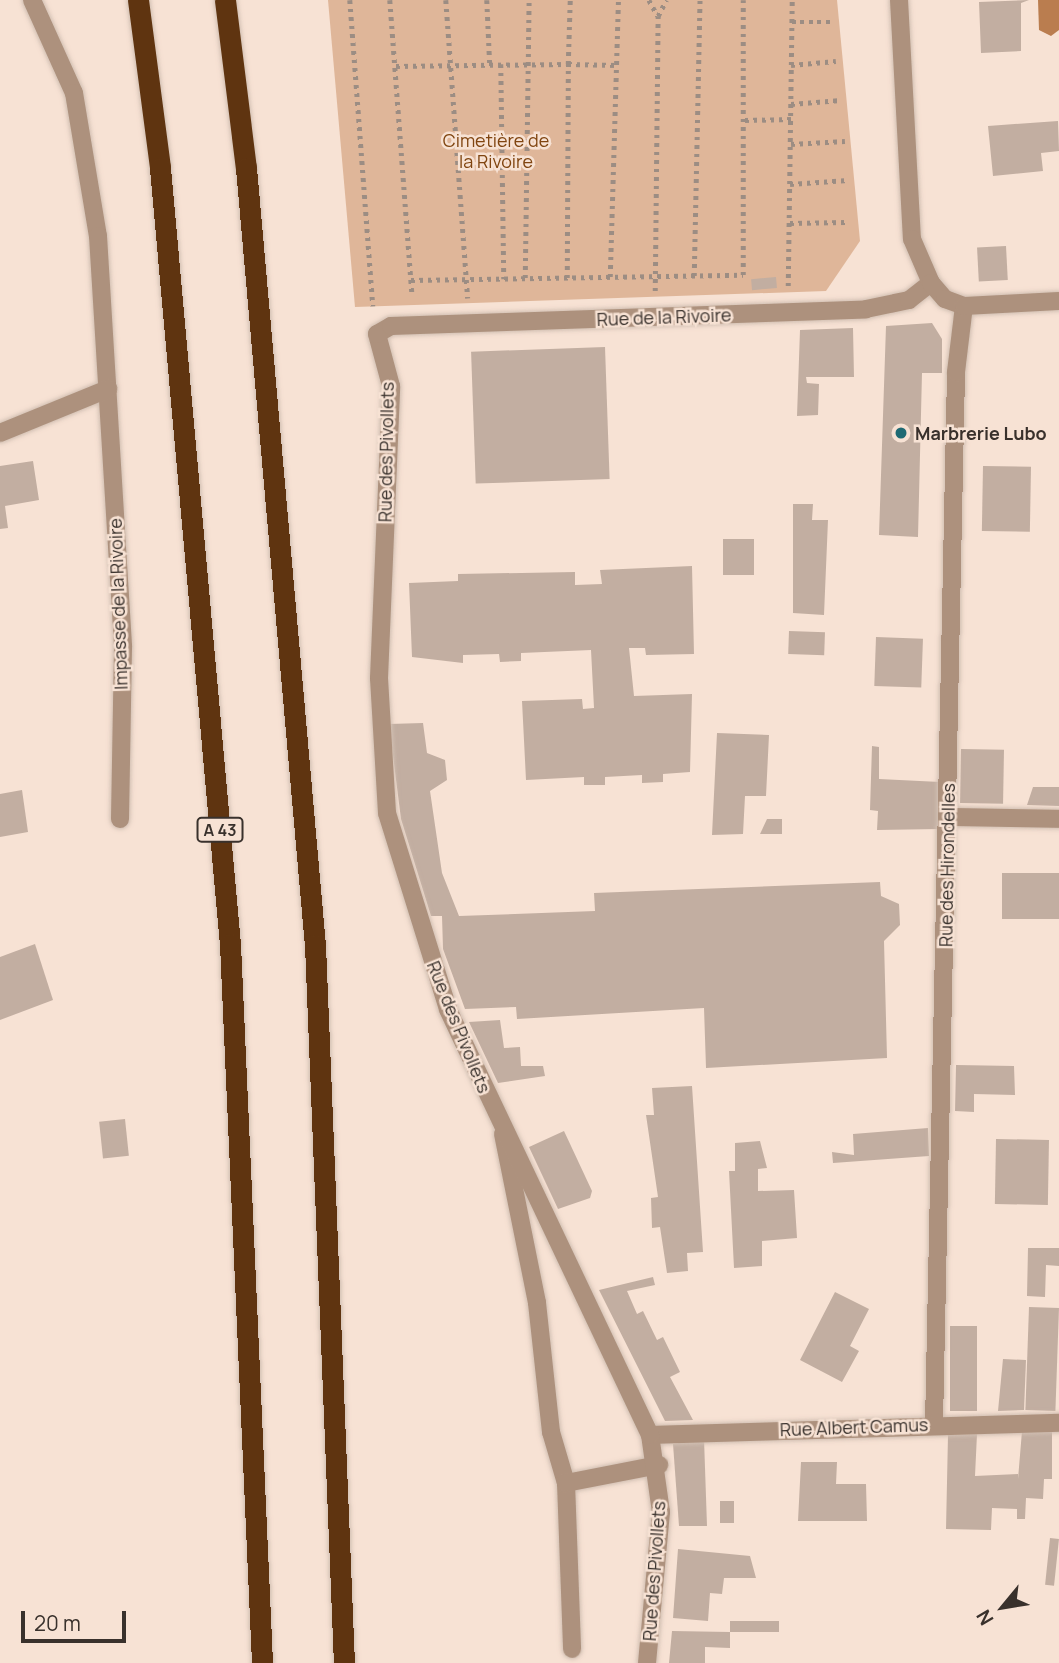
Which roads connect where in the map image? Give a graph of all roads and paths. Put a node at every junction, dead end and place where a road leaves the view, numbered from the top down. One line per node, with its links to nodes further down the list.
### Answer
1 (32, 0): 55 (street, Impasse de la Rivoire)
2 (138, 0): 67 (highway, A 43)
3 (225, 0): 68 (highway)
4 (350, 0): 54 (path)
5 (390, 0): 28 (path)
6 (446, 0): 24 (path)
7 (486, 0): 25 (path)
8 (528, 0): 22 (path)
9 (570, 0): 23 (path)
10 (618, 0): 26 (path)
11 (649, 0): 17 (path)
12 (666, 0): 17 (path)
13 (700, 0): 39 (path)
14 (743, 0): 32 (path)
15 (792, 0): 18 (path)
16 (899, 0): 47 (street)
17 (658, 16): 41 (path)
18 (792, 22): 19 (path); 27 (path)
19 (833, 22)
20 (836, 61): 27 (path)
21 (501, 64): 22 (path); 25 (path); 45 (path)
22 (528, 64): 23 (path); 42 (path)
23 (568, 64): 26 (path); 43 (path)
24 (451, 65): 25 (path); 28 (path); 44 (path)
25 (490, 65)
26 (617, 65): 40 (path)
27 (791, 65): 30 (path)
28 (396, 66): 46 (path)
29 (841, 100): 30 (path)
30 (791, 104): 31 (path)
31 (791, 119): 32 (path); 34 (path)
32 (745, 120): 39 (path)
33 (845, 141): 34 (path)
34 (791, 144): 36 (path)
35 (848, 180): 36 (path)
36 (790, 184): 38 (path)
37 (846, 222): 38 (path)
38 (790, 223): 51 (path)
39 (694, 276): 41 (path)
40 (610, 277): 41 (path); 43 (path)
41 (656, 277): 52 (path)
42 (525, 278): 43 (path); 45 (path)
43 (567, 278)
44 (466, 279): 45 (path); 46 (path); 53 (path)
45 (504, 279)
46 (411, 280): 48 (path)
47 (930, 283): 50 (street); 51 (street, Rue de la Rivoire)
48 (412, 295)
49 (1059, 300): 50 (street)
50 (964, 306): 57 (street, Rue des Hirondelles)
51 (789, 312): 52 (street, Rue de la Rivoire)
52 (656, 317): 53 (street, Rue de la Rivoire)
53 (468, 323): 54 (street, Rue de la Rivoire)
54 (384, 330): 60 (street, Rue des Pivollets)
55 (108, 389): 56 (street); 58 (street, Impasse de la Rivoire)
56 (0, 433)
57 (948, 817): 59 (street); 62 (street, Rue des Hirondelles)
58 (120, 819)
59 (1059, 819)
60 (503, 1130): 63 (street, Rue des Pivollets); 65 (street)
61 (1059, 1423): 62 (street, Rue Albert Camus)
62 (934, 1424): 63 (street, Rue Albert Camus)
63 (650, 1435): 64 (street, Rue des Pivollets)
64 (659, 1465): 65 (street); 69 (street, Rue des Pivollets)
65 (566, 1483): 66 (street)
66 (572, 1649)
67 (262, 1663)
68 (344, 1663)
69 (647, 1663)

